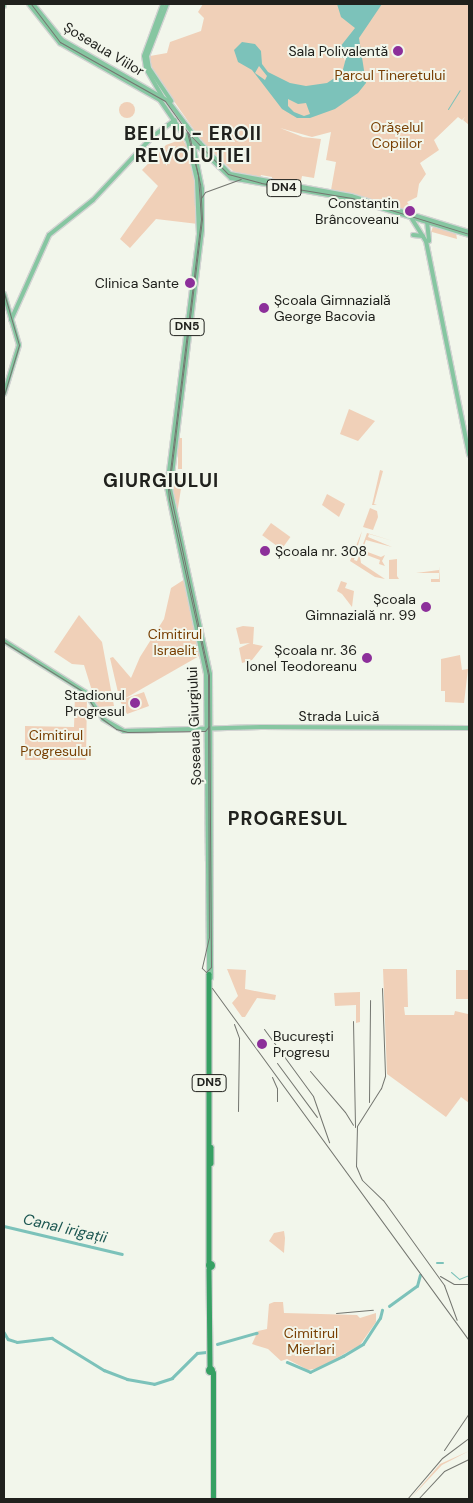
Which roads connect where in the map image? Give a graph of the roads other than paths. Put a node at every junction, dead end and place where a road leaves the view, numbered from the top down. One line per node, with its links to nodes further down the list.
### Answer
1 (29, 4): 8 (main road, Șoseaua Viilor)
2 (33, 4): 6 (main road, Șoseaua Viilor)
3 (163, 4): 5 (main road)
4 (167, 4): 5 (main road)
5 (145, 58): 6 (main road); 9 (main road)
6 (162, 97): 7 (main road, Șoseaua Viilor); 8 (main road)
7 (172, 105): 8 (main road); 9 (main road, Șoseaua Viilor)
8 (166, 108): 10 (main road)
9 (178, 111): 11 (main road)
10 (175, 121): 11 (main road); 12 (main road, DN4); 20 (main road); 29 (main road, Șoseaua Giurgiului / DN5)
11 (184, 121): 12 (main road)
12 (199, 146): 13 (main road, DN4); 14 (main road, DN4); 29 (main road, Șoseaua Giurgiului / DN5)
13 (410, 217): 14 (main road, DN4); 18 (main road)
14 (427, 220): 15 (main road, DN4); 16 (main road, DN4); 18 (main road)
15 (434, 224): 16 (main road, DN4); 18 (main road)
16 (469, 234)
17 (414, 235): 18 (main road)
18 (426, 236): 24 (main road)
19 (4, 294): 21 (main road)
20 (16, 307): 21 (main road); 22 (main road)
21 (8, 308): 22 (main road)
22 (11, 320): 23 (main road)
23 (4, 394)
24 (462, 411): 25 (main road); 26 (main road)
25 (469, 444)
26 (469, 455)
27 (4, 642): 29 (main road, Strada Luică)
28 (469, 728): 29 (main road, Strada Luică)
29 (209, 730): 30 (main road, Șoseaua Giurgiului / DN5)
30 (210, 976): 31 (highway, Șoseaua Giurgiului / DN5)
31 (212, 1499)

